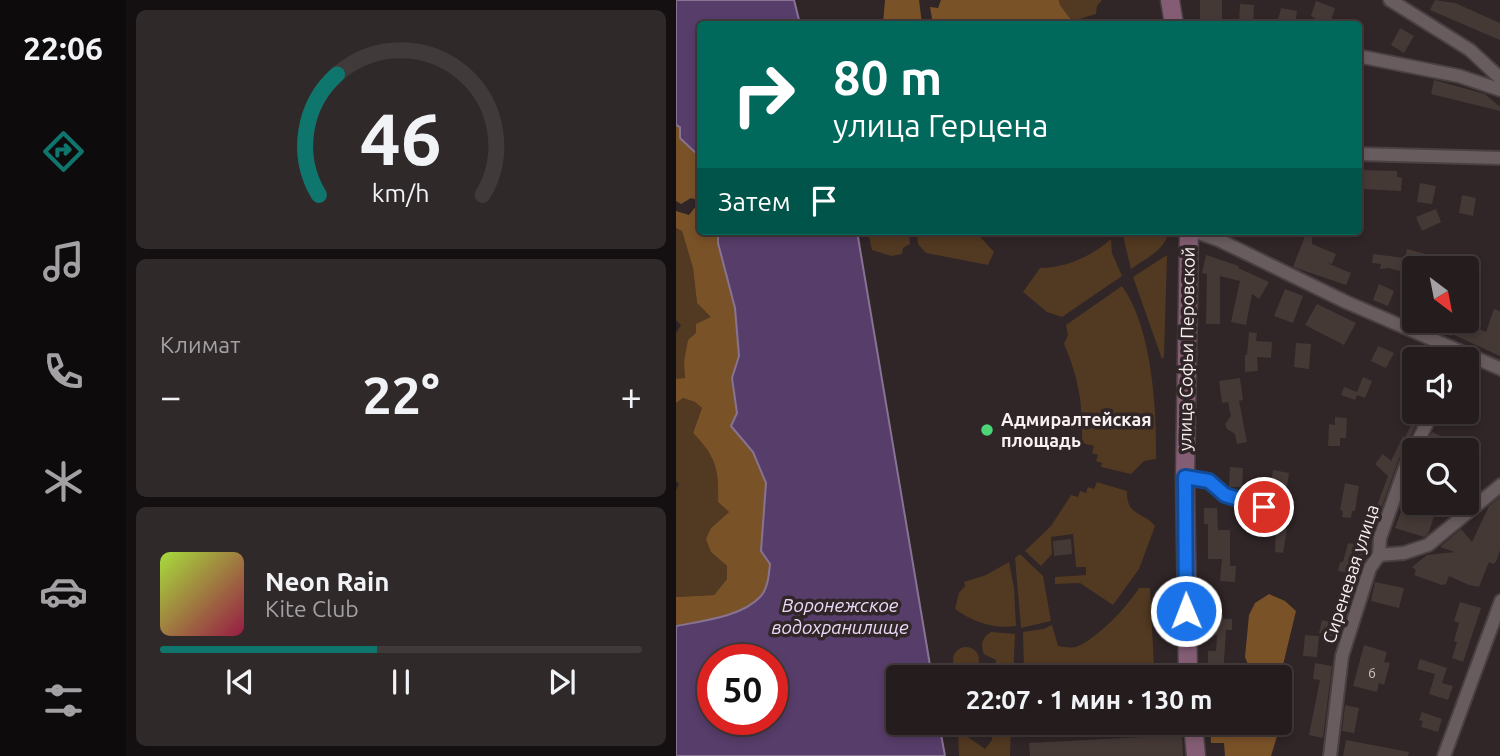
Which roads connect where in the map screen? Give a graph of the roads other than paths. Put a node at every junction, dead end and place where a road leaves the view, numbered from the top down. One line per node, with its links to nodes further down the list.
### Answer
1 (1170, 0): 3 (main road)
2 (1390, 0): 5 (street)
3 (1174, 21)
4 (1362, 57): 6 (street)
5 (1500, 79)
6 (1500, 90)
7 (1362, 154): 8 (street)
8 (1500, 158)
9 (1191, 235): 13 (main road, улица Софьи Перовской)
10 (1203, 235): 11 (street)
11 (1500, 369)
12 (1426, 424): 16 (street, Сиреневая улица)
13 (1185, 477): 15 (street); 18 (main road, улица Софьи Перовской)
14 (1500, 485): 16 (street)
15 (1284, 513)
16 (1379, 555): 21 (street, Сиреневая улица)
17 (1500, 601): 22 (street)
18 (1188, 665)
19 (1194, 735): 20 (main road)
20 (1196, 756)
21 (1330, 756)
22 (1444, 756)

